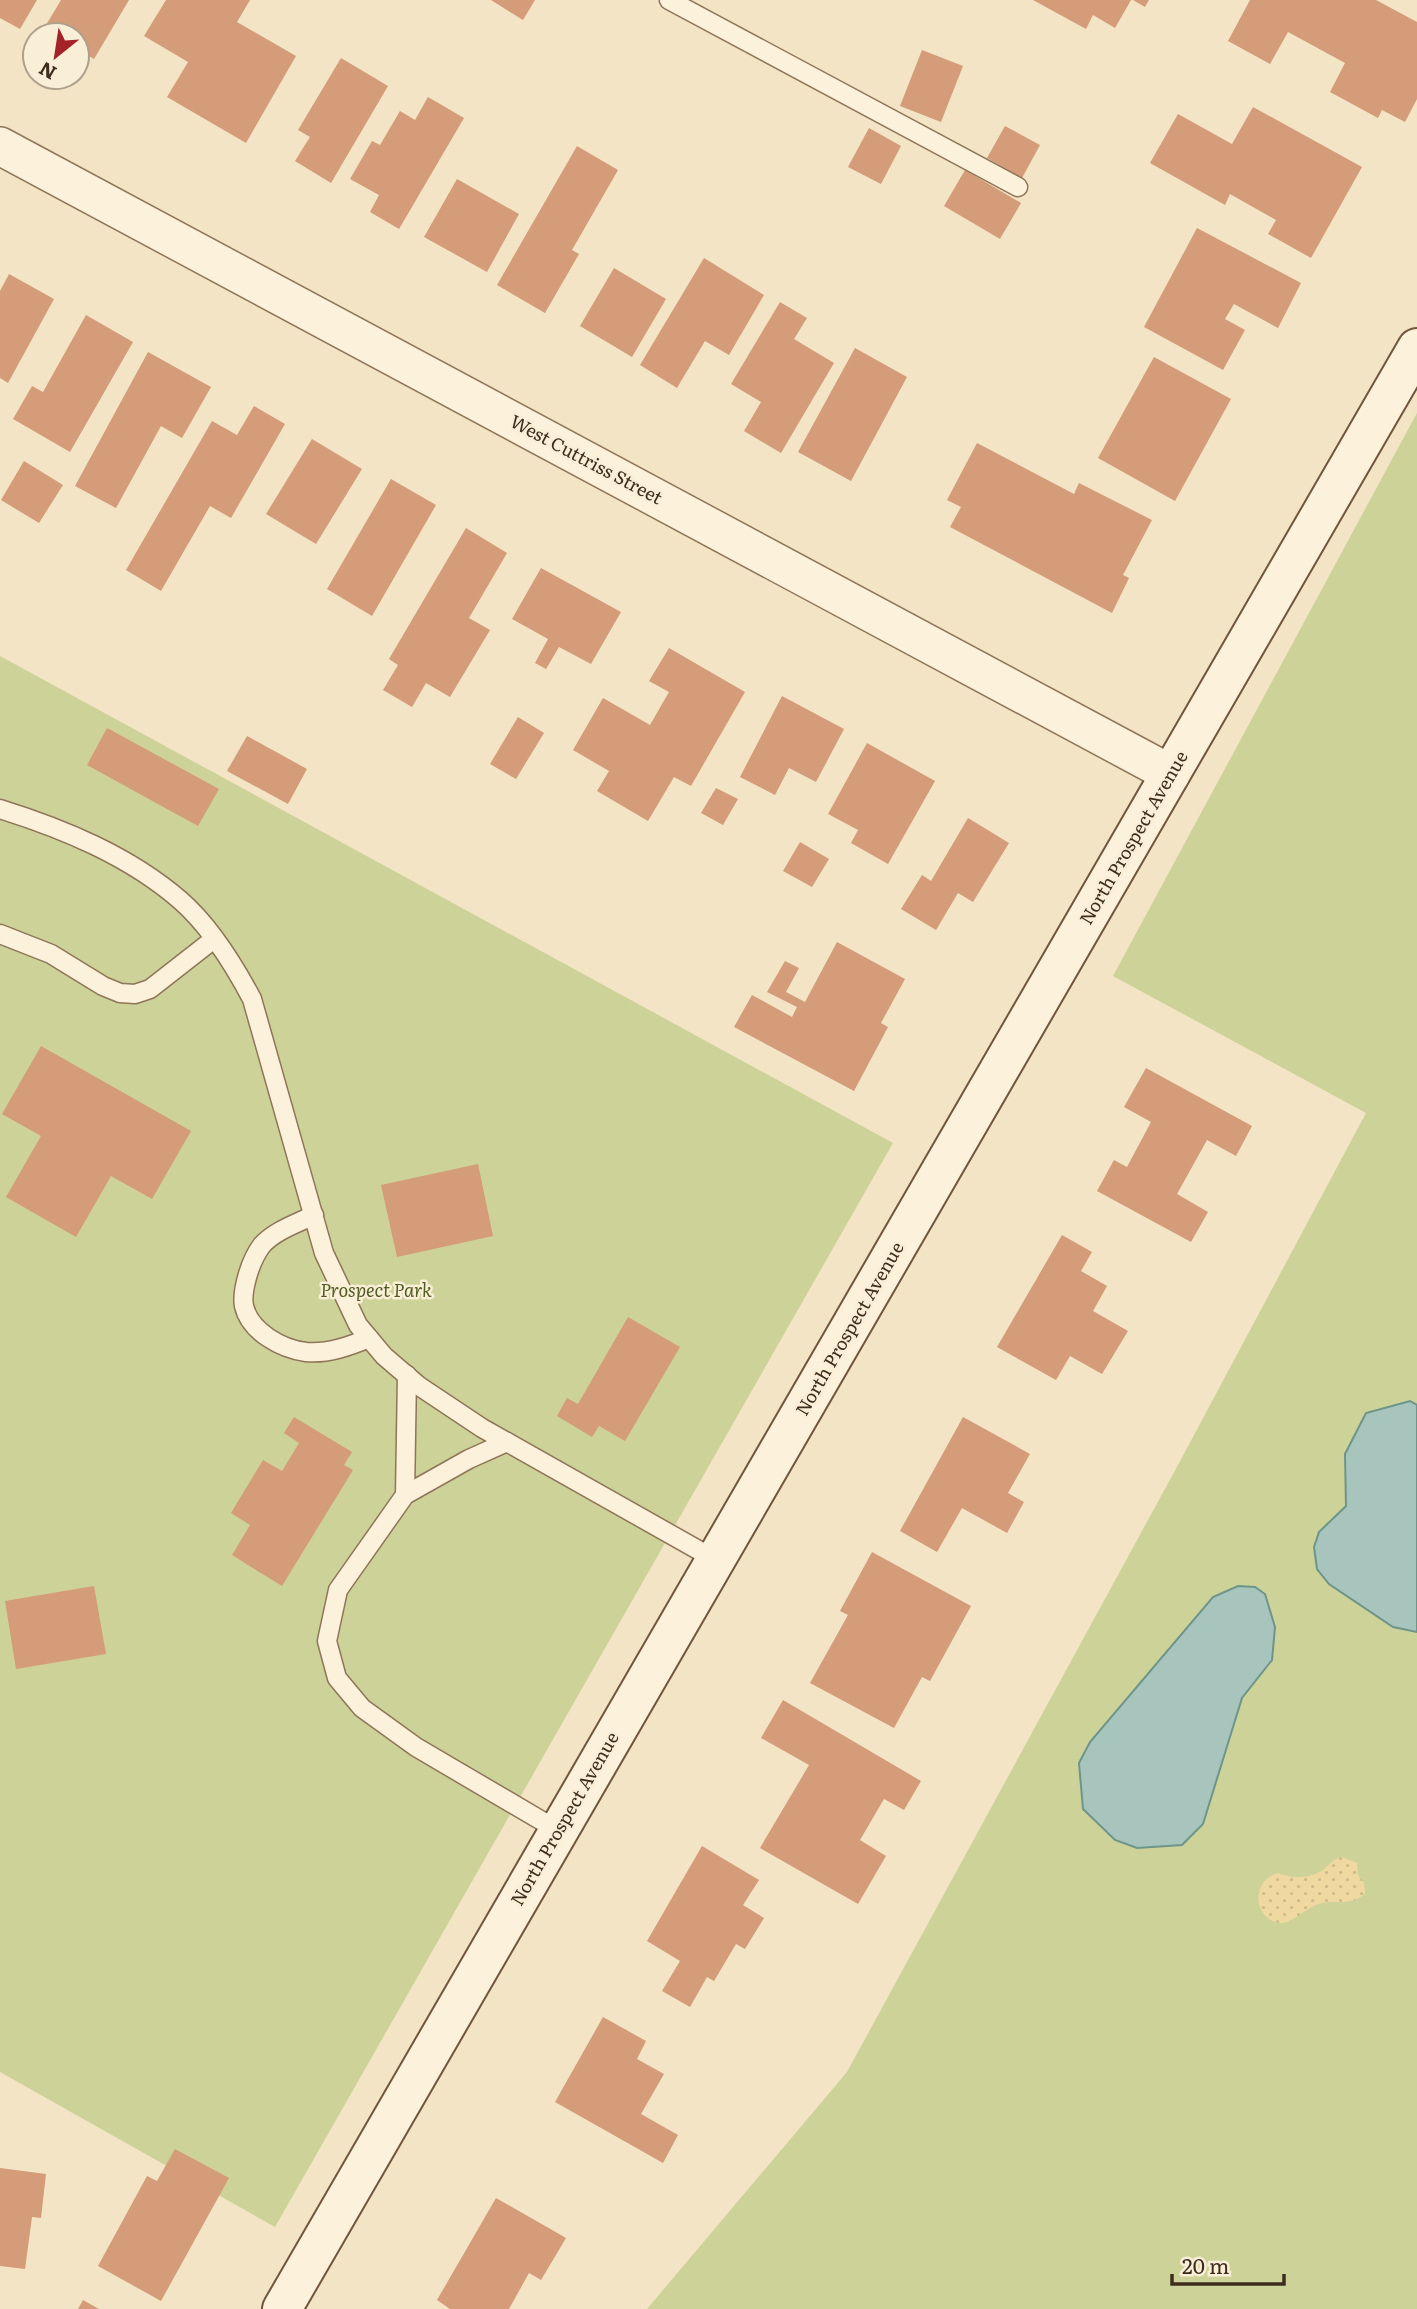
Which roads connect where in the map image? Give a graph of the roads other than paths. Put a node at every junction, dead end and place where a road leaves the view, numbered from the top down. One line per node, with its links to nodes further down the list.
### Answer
1 (669, 0): 3 (lane)
2 (0, 146): 5 (street, West Cuttriss Street)
3 (1018, 187)
4 (1417, 348): 5 (street, North Prospect Avenue)
5 (1171, 774): 14 (street, North Prospect Avenue)
6 (0, 809): 8 (lane)
7 (0, 934): 8 (lane)
8 (214, 939): 9 (lane)
9 (314, 1215): 10 (lane); 10 (lane)
10 (369, 1338): 11 (lane)
11 (407, 1375): 12 (lane); 13 (lane)
12 (507, 1442): 13 (lane); 14 (lane)
13 (405, 1495): 15 (lane)
14 (716, 1560): 15 (street, North Prospect Avenue)
15 (559, 1831): 16 (street, North Prospect Avenue)
16 (282, 2309)

